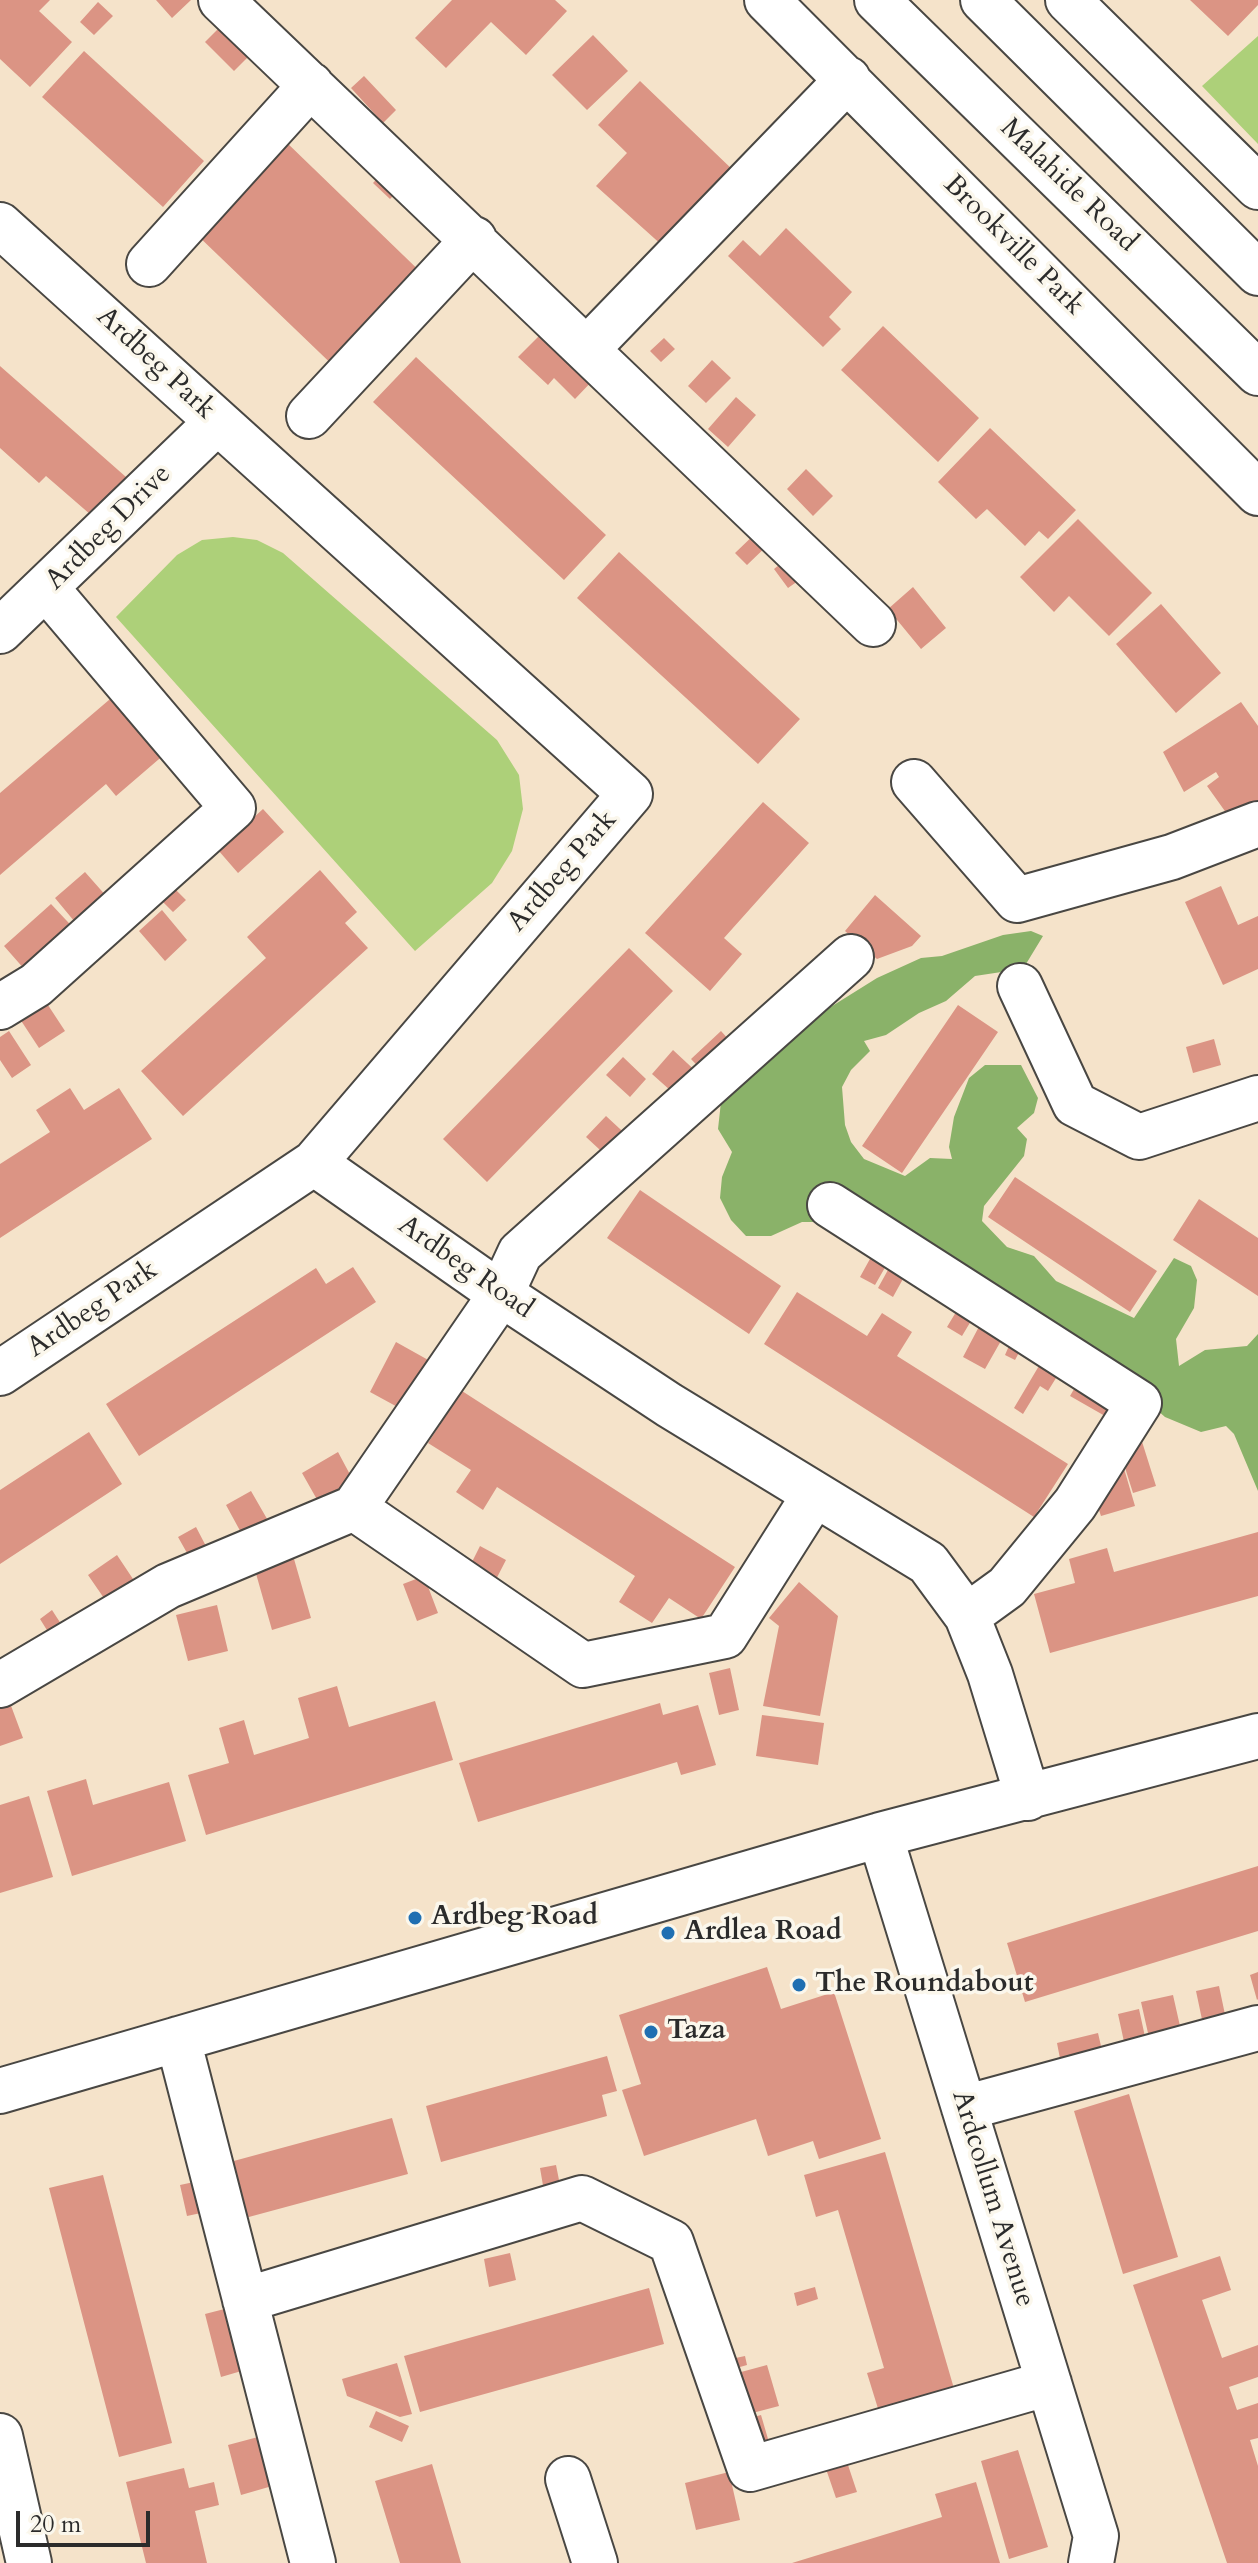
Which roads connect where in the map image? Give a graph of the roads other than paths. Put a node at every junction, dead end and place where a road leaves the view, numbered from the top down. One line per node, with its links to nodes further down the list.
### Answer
1 (221, 0): 7 (street)
2 (767, 0): 6 (street, Brookville Park)
3 (877, 0): 14 (street, Malahide Road)
4 (983, 0): 12 (street)
5 (1068, 0): 8 (street)
6 (848, 79): 13 (street); 17 (street, Brookville Park)
7 (311, 85): 10 (street); 11 (street)
8 (1258, 187)
9 (0, 225): 16 (street, Ardbeg Park)
10 (474, 239): 13 (street); 15 (street)
11 (149, 264)
12 (1258, 273)
13 (587, 349): 19 (street)
14 (1258, 373)
15 (309, 416)
16 (217, 422): 18 (street, Ardbeg Drive); 26 (street, Ardbeg Park)
17 (1258, 493)
18 (17, 608): 24 (street)
19 (873, 624)
20 (914, 782): 21 (street)
21 (1258, 824)
22 (851, 957): 28 (street)
23 (1020, 986): 25 (street)
24 (0, 1007)
25 (1258, 1098)
26 (314, 1163): 28 (street, Ardbeg Road); 29 (street, Ardbeg Park)
27 (830, 1205): 32 (street)
28 (501, 1294): 30 (street, Ardbeg Road); 31 (street)
29 (0, 1373)
30 (815, 1494): 31 (street); 32 (street, Ardbeg Road)
31 (354, 1508): 33 (street)
32 (967, 1616): 35 (street, Ardbeg Road)
33 (0, 1685)
34 (1258, 1736): 35 (street)
35 (1028, 1798): 36 (street)
36 (880, 1835): 38 (street); 40 (street, Ardcollum Avenue)
37 (1258, 2028): 40 (street)
38 (178, 2039): 39 (street); 41 (street)
39 (0, 2091)
40 (964, 2108): 42 (street, Ardcollum Avenue)
41 (245, 2300): 42 (street); 47 (street)
42 (1049, 2383): 49 (street, Ardcollum Avenue)
43 (0, 2436): 45 (street)
44 (568, 2479): 48 (street)
45 (6, 2489): 46 (street)
46 (29, 2563)
47 (313, 2563)
48 (595, 2563)
49 (1091, 2563)

